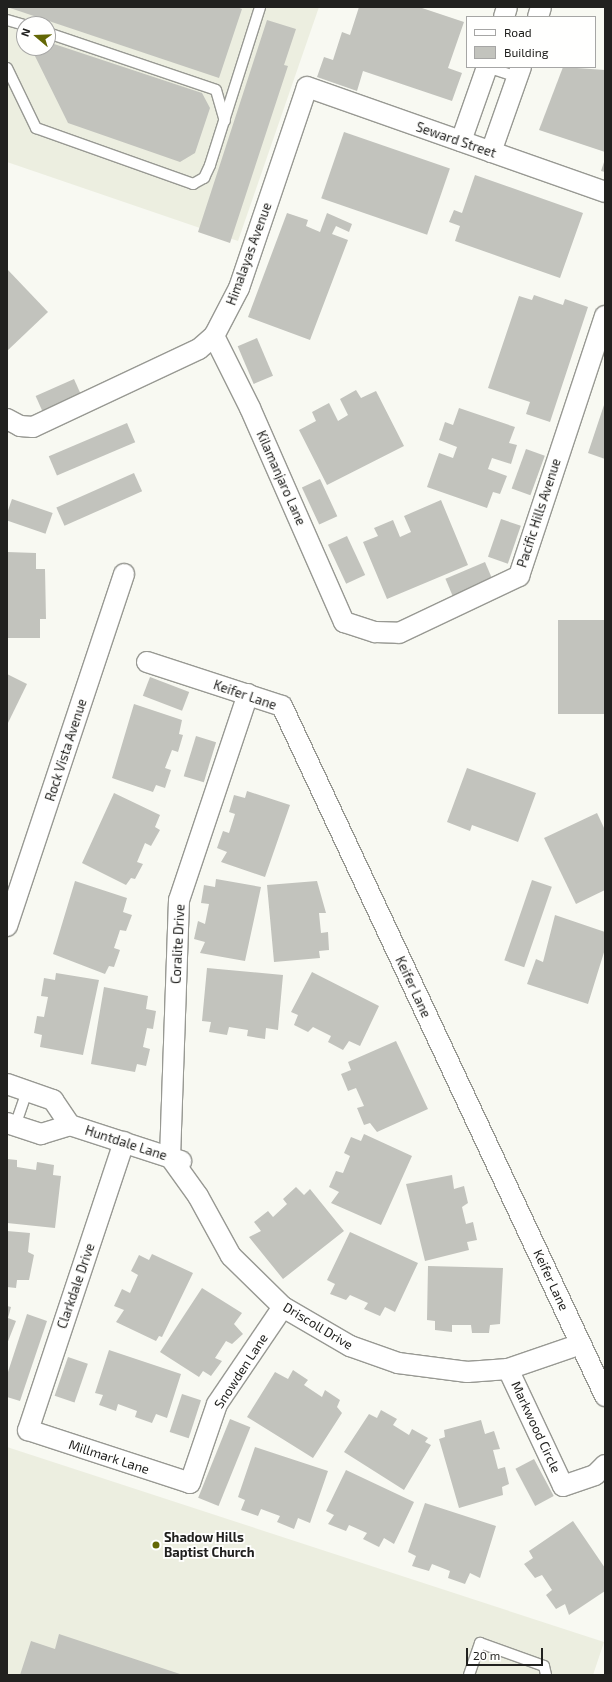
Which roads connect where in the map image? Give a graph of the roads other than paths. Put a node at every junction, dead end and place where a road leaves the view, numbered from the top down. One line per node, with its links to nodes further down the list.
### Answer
1 (260, 7): 8 (lane)
2 (56, 36): 8 (lane)
3 (7, 68): 8 (lane)
4 (487, 68): 9 (street)
5 (493, 68): 6 (lane)
6 (519, 72): 10 (street)
7 (307, 87): 9 (street, Seward Street); 13 (street, Himalayas Avenue)
8 (225, 121)
9 (461, 142): 10 (street, Seward Street)
10 (491, 152): 11 (street, Seward Street)
11 (605, 192)
12 (605, 316): 16 (street, Pacific Hills Avenue)
13 (214, 336): 14 (street, Himalayas Avenue); 16 (street, Kilamanjaro Lane)
14 (7, 419)
15 (124, 574): 19 (street, Rock Vista Avenue)
16 (344, 622)
17 (148, 662): 18 (street, Keifer Lane)
18 (248, 694): 25 (street, Coralite Drive); 27 (street, Keifer Lane)
19 (7, 926)
20 (7, 1084): 21 (street, Huntdale Lane)
21 (27, 1091): 22 (lane); 23 (street, Huntdale Lane)
22 (11, 1124): 23 (street, Huntdale Lane)
23 (70, 1125): 24 (street, Huntdale Lane)
24 (124, 1142): 25 (street, Huntdale Lane); 30 (street, Clarkdale Drive)
25 (176, 1159): 26 (street, Driscoll Drive)
26 (283, 1306): 28 (street, Driscoll Drive); 32 (street, Snowden Lane)
27 (580, 1344): 28 (street, Driscoll Drive); 29 (street, Keifer Lane)
28 (508, 1369): 31 (street, Markwood Circle)
29 (605, 1396)
30 (28, 1430): 32 (street, Millmark Lane)
31 (605, 1465)
32 (190, 1483)
33 (469, 1675): 34 (lane)
34 (546, 1675)

